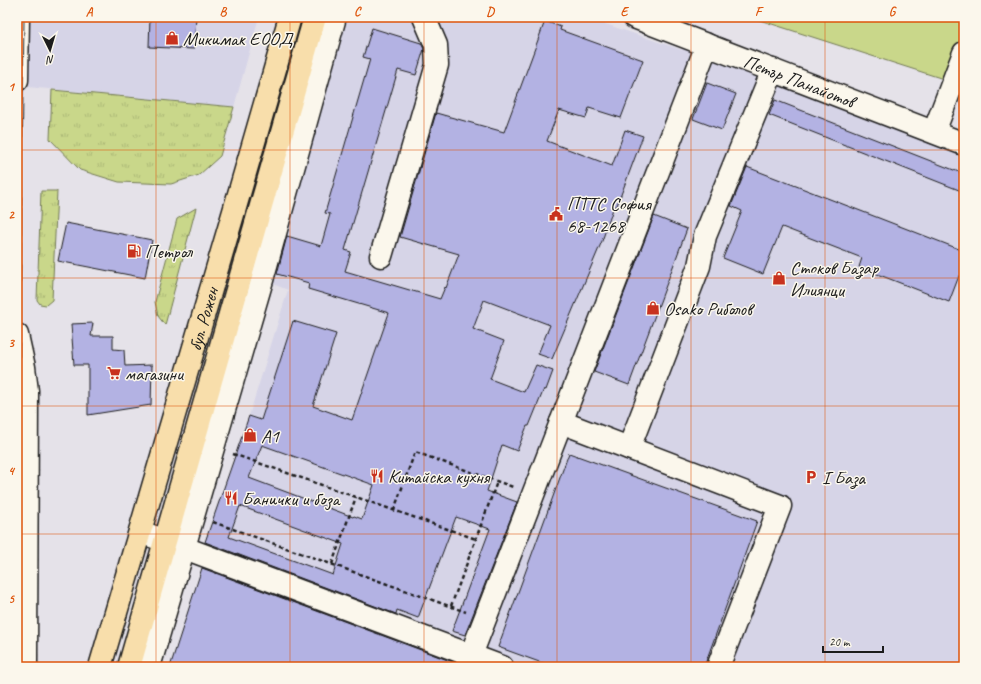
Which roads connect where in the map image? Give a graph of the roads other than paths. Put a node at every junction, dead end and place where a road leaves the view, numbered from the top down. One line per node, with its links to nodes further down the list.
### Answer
1 (18, 17): 10 (street)
2 (290, 17): 17 (main road, бул. Рожен)
3 (315, 17): 18 (main road, бул. Рожен)
4 (335, 17): 18 (street, бул. Рожен)
5 (424, 17): 13 (street)
6 (634, 17): 7 (street, Петър Панайотов)
7 (707, 45): 9 (street, Петър Панайотов); 15 (street)
8 (964, 53): 11 (street)
9 (773, 70): 11 (street, Петър Панайотов); 16 (street)
10 (17, 80)
11 (934, 132): 12 (street, Петър Панайотов)
12 (964, 144)
13 (381, 256)
14 (18, 343): 20 (street)
15 (561, 422): 16 (street); 19 (street)
16 (629, 448): 25 (street)
17 (140, 532): 18 (street); 21 (main road, бул. Рожен)
18 (175, 544): 19 (street); 22 (main road, бул. Рожен); 23 (street, бул. Рожен)
19 (471, 656): 24 (street)
20 (26, 667)
21 (100, 667)
22 (129, 667)
23 (149, 667)
24 (502, 667)
25 (718, 667)

